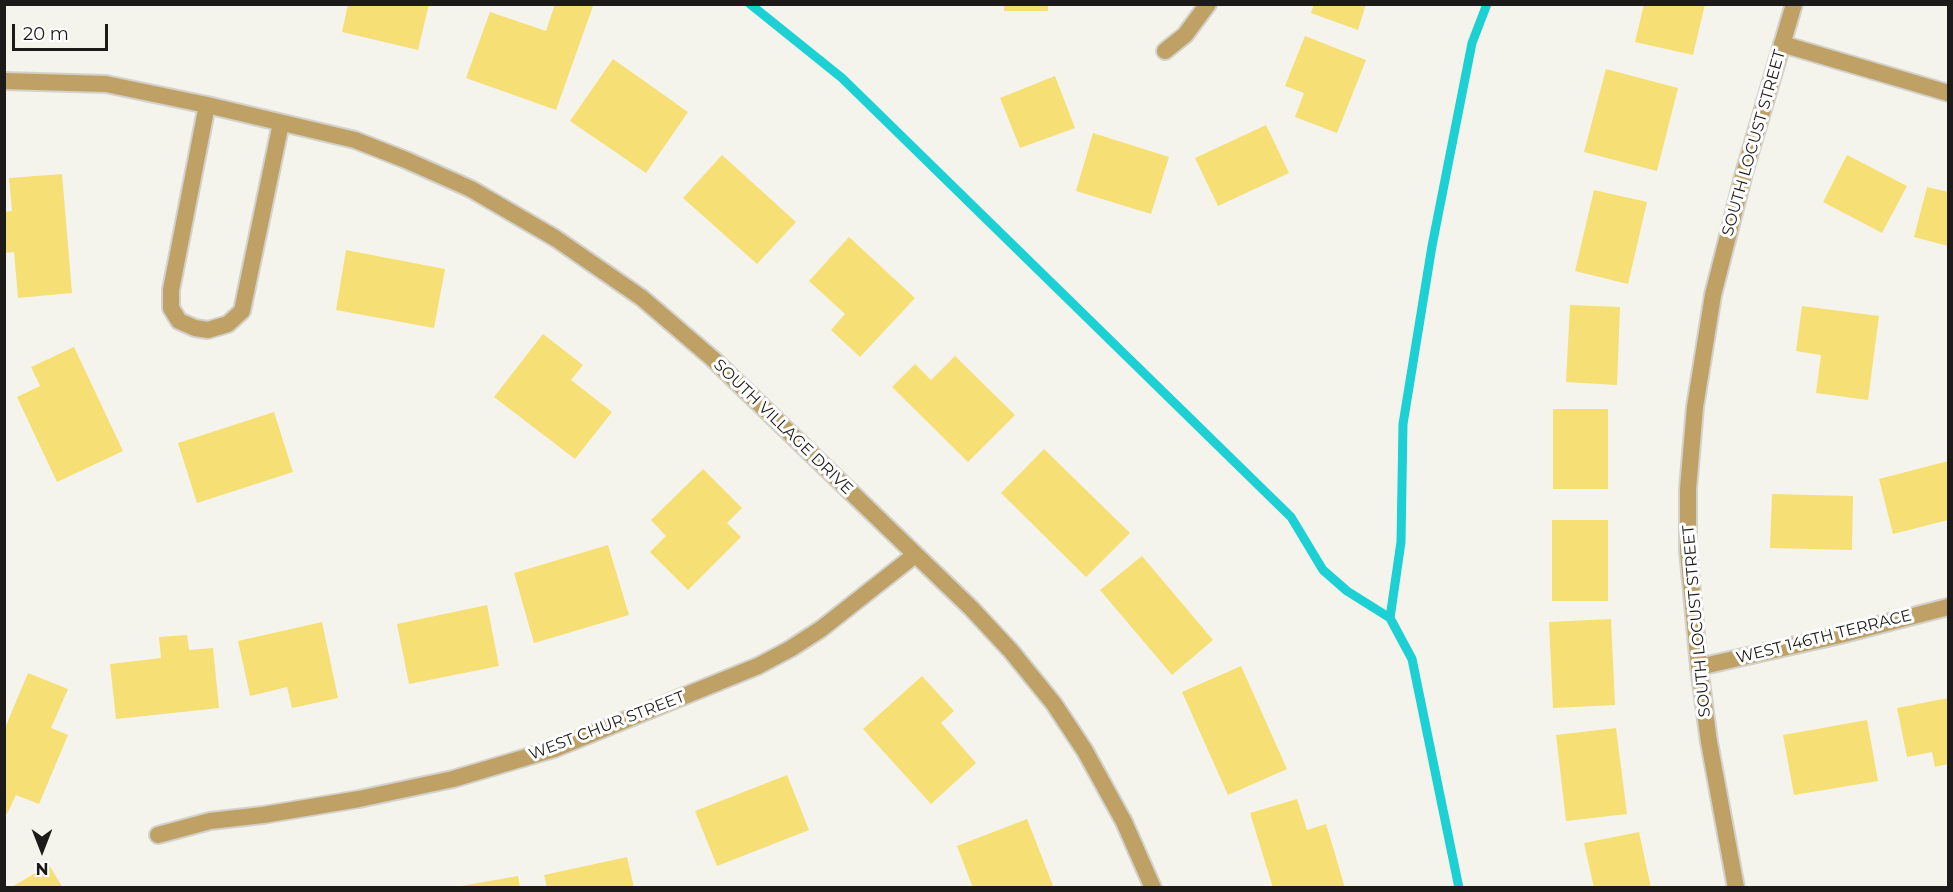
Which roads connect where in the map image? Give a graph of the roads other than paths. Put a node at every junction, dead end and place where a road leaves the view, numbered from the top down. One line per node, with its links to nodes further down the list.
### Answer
1 (1208, 4): 4 (street)
2 (1794, 4): 3 (street, SOUTH LOCUST STREET)
3 (1782, 44): 6 (street); 11 (street, SOUTH LOCUST STREET)
4 (1164, 51)
5 (4, 81): 7 (street, SOUTH VILLAGE DRIVE)
6 (1948, 93)
7 (207, 105): 8 (street, SOUTH VILLAGE DRIVE); 8 (street)
8 (281, 123): 9 (street, SOUTH VILLAGE DRIVE)
9 (915, 555): 12 (street, WEST CHUR STREET); 13 (street, SOUTH VILLAGE DRIVE)
10 (1948, 607): 11 (street, WEST 146TH TERRACE)
11 (1699, 667): 14 (street, SOUTH LOCUST STREET)
12 (158, 835)
13 (1153, 888)
14 (1736, 888)

